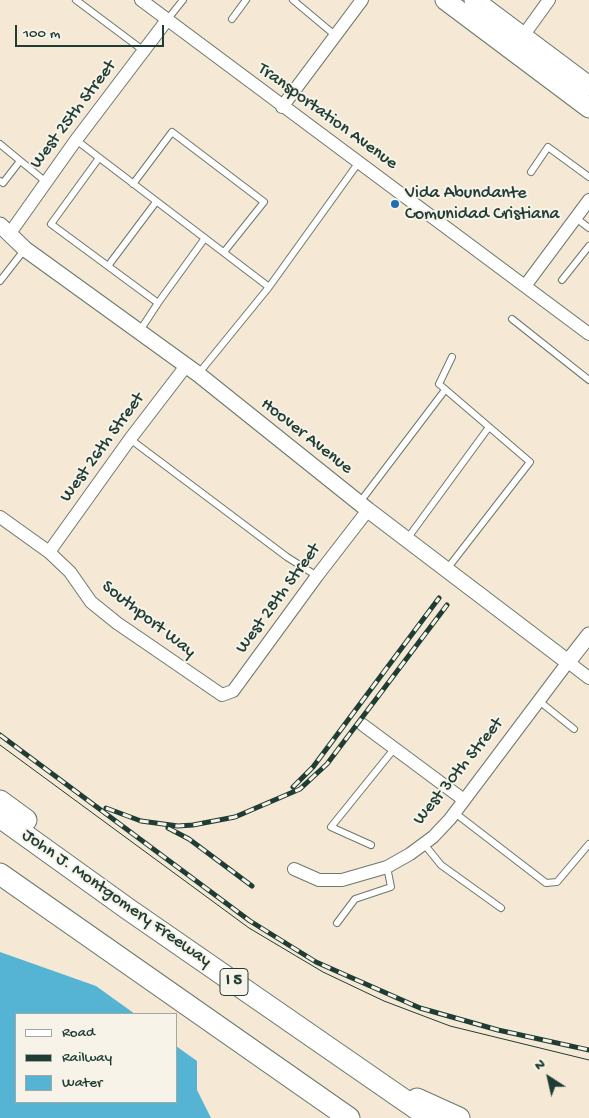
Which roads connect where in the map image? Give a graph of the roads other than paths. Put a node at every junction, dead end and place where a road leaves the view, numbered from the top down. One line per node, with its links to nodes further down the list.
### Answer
1 (76, 0): 14 (lane)
2 (141, 0): 11 (street, Transportation Avenue)
3 (183, 0): 11 (lane)
4 (246, 0): 10 (lane)
5 (293, 0): 12 (lane)
6 (362, 0): 12 (street)
7 (445, 0): 17 (main road)
8 (474, 0): 13 (main road)
9 (549, 0): 13 (street)
10 (232, 19)
11 (167, 20): 14 (street, West 25th Street); 16 (street, Transportation Avenue)
12 (336, 36): 16 (street)
13 (523, 36): 15 (main road)
14 (144, 51): 18 (street, West 25th Street)
15 (589, 86)
16 (282, 106): 22 (street, Transportation Avenue)
17 (589, 108)
18 (76, 140): 20 (lane); 26 (street, West 25th Street)
19 (0, 144): 21 (lane)
20 (99, 158): 27 (lane); 37 (lane)
21 (20, 161): 25 (lane); 26 (lane)
22 (359, 162): 40 (street, Transportation Avenue); 41 (lane)
23 (531, 172): 24 (lane)
24 (589, 177)
25 (0, 181)
26 (46, 182): 32 (street, West 25th Street)
27 (133, 184): 29 (lane); 36 (lane)
28 (589, 200): 30 (street)
29 (156, 202): 33 (lane); 37 (lane)
30 (576, 218): 31 (lane); 40 (street)
31 (589, 228)
32 (5, 229): 35 (street, Hoover Avenue)
33 (205, 238): 36 (lane); 42 (lane)
34 (589, 246): 39 (lane)
35 (25, 249): 38 (lane); 44 (street, Hoover Avenue)
36 (224, 252): 41 (lane)
37 (108, 266): 42 (lane)
38 (0, 280)
39 (562, 280)
40 (525, 286): 45 (street, Transportation Avenue)
41 (269, 287): 47 (lane)
42 (158, 303): 44 (lane)
43 (512, 318): 48 (lane)
44 (139, 332): 47 (street, Hoover Avenue)
45 (589, 334)
46 (452, 357): 49 (lane)
47 (192, 370): 51 (street, West 26th Street); 52 (street, Hoover Avenue)
48 (589, 380)
49 (445, 390): 50 (lane); 52 (lane)
50 (489, 428): 54 (lane); 56 (lane)
51 (130, 439): 55 (street, West 26th Street); 57 (lane)
52 (364, 506): 54 (street, Hoover Avenue); 57 (street, West 28th Street)
53 (0, 517): 55 (street, Southport Way)
54 (406, 540): 56 (street, Hoover Avenue)
55 (49, 552): 61 (street, Southport Way)
56 (446, 570): 59 (street, Hoover Avenue)
57 (317, 576): 61 (street, West 28th Street)
58 (589, 634): 59 (street, West 30th Street)
59 (568, 662): 60 (street, Hoover Avenue); 62 (street, West 30th Street)
60 (589, 678)
61 (212, 690)
62 (539, 701): 64 (lane); 66 (street, West 30th Street)
63 (363, 726): 65 (street)
64 (574, 729)
65 (394, 749): 66 (street); 72 (lane)
66 (464, 800): 68 (street, West 30th Street)
67 (0, 801): 77 (highway)
68 (455, 813): 70 (street, West 30th Street); 71 (lane)
69 (0, 817): 77 (highway, John J. Montgomery Freeway / I 5)
70 (424, 844): 73 (street, West 30th Street); 76 (lane)
71 (589, 844)
72 (371, 845)
73 (387, 867): 74 (street, West 30th Street); 78 (lane)
74 (294, 869)
75 (6, 878): 80 (highway, I 5)
76 (501, 908)
77 (128, 909): 79 (highway, John J. Montgomery Freeway / I 5)
78 (337, 924)
79 (376, 1080): 81 (highway, John J. Montgomery Freeway / I 5); 82 (highway)
80 (346, 1116)
81 (430, 1118)
82 (459, 1118)

